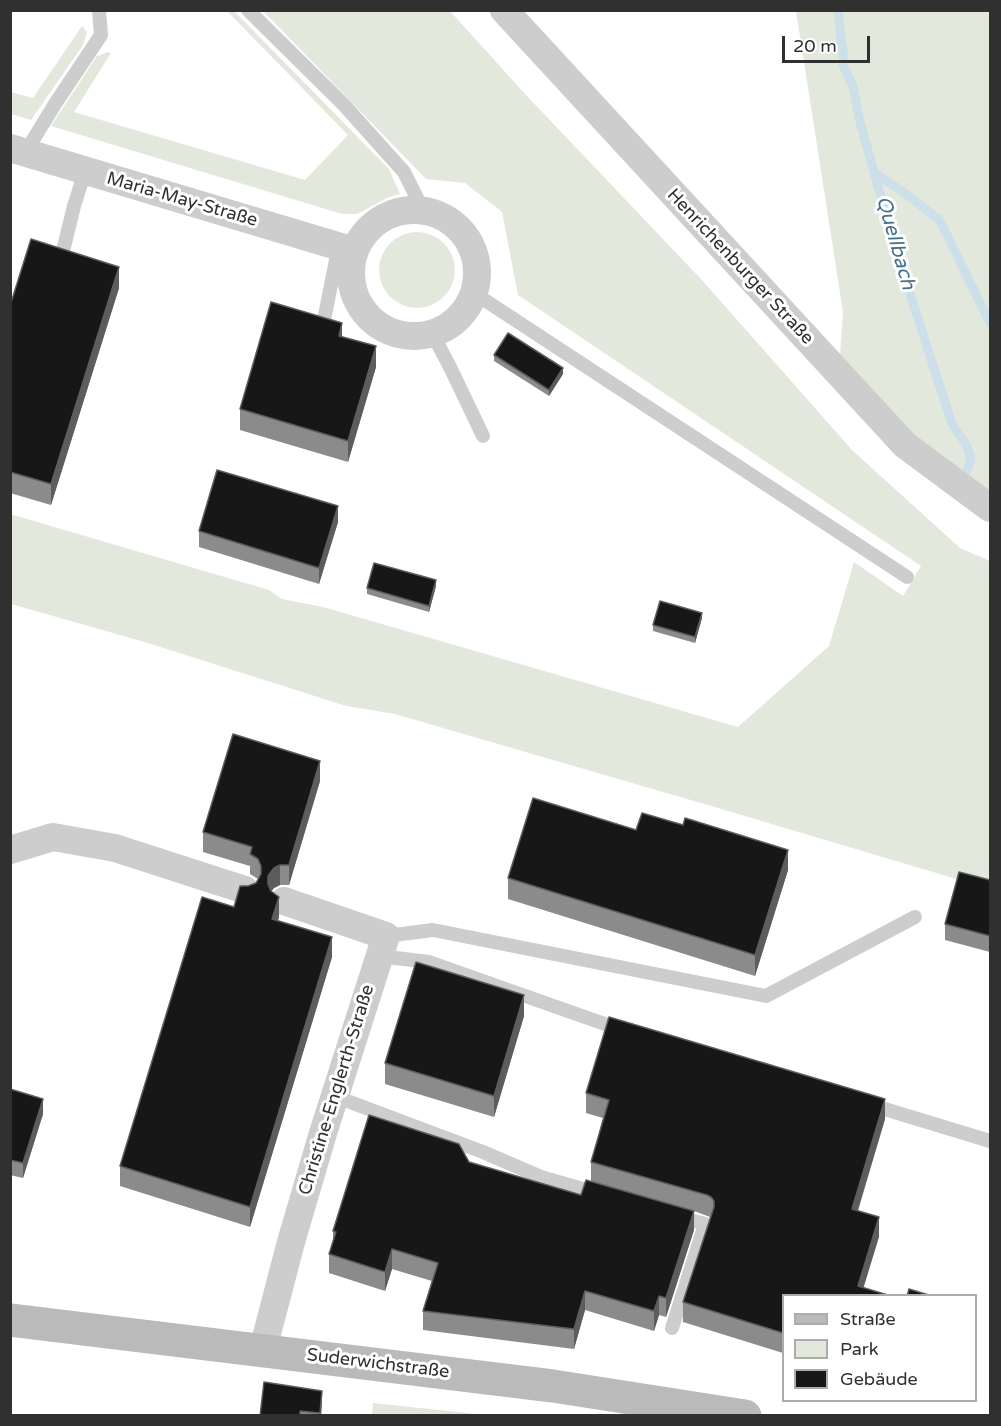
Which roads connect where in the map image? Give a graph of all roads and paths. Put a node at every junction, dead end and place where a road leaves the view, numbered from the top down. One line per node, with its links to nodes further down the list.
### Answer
1 (99, 10): 4 (lane)
2 (248, 10): 6 (lane)
3 (504, 10): 13 (street, Henrichenburger Straße)
4 (18, 150): 5 (street, Maria-May-Straße)
5 (84, 171): 7 (street, Maria-May-Straße); 8 (lane)
6 (423, 210): 7 (street); 9 (street)
7 (346, 248): 10 (lane); 11 (street)
8 (62, 255)
9 (474, 293): 11 (street); 14 (lane)
10 (323, 325)
11 (432, 333): 12 (lane)
12 (483, 436)
13 (990, 508)
14 (907, 577)
15 (10, 850): 16 (street)
16 (245, 890)
17 (284, 901): 19 (street)
18 (915, 917): 19 (lane)
19 (383, 946): 20 (lane); 21 (street, Christine-Englerth-Straße)
20 (632, 1032)
21 (334, 1096): 24 (lane); 28 (street, Christine-Englerth-Straße)
22 (856, 1100): 23 (lane)
23 (990, 1141)
24 (617, 1199)
25 (661, 1212): 27 (lane)
26 (10, 1320): 28 (main road, Suderwichstraße)
27 (672, 1328)
28 (262, 1349): 29 (main road, Suderwichstraße)
29 (703, 1412): 30 (main road, Suderwichstraße)
30 (745, 1416)

